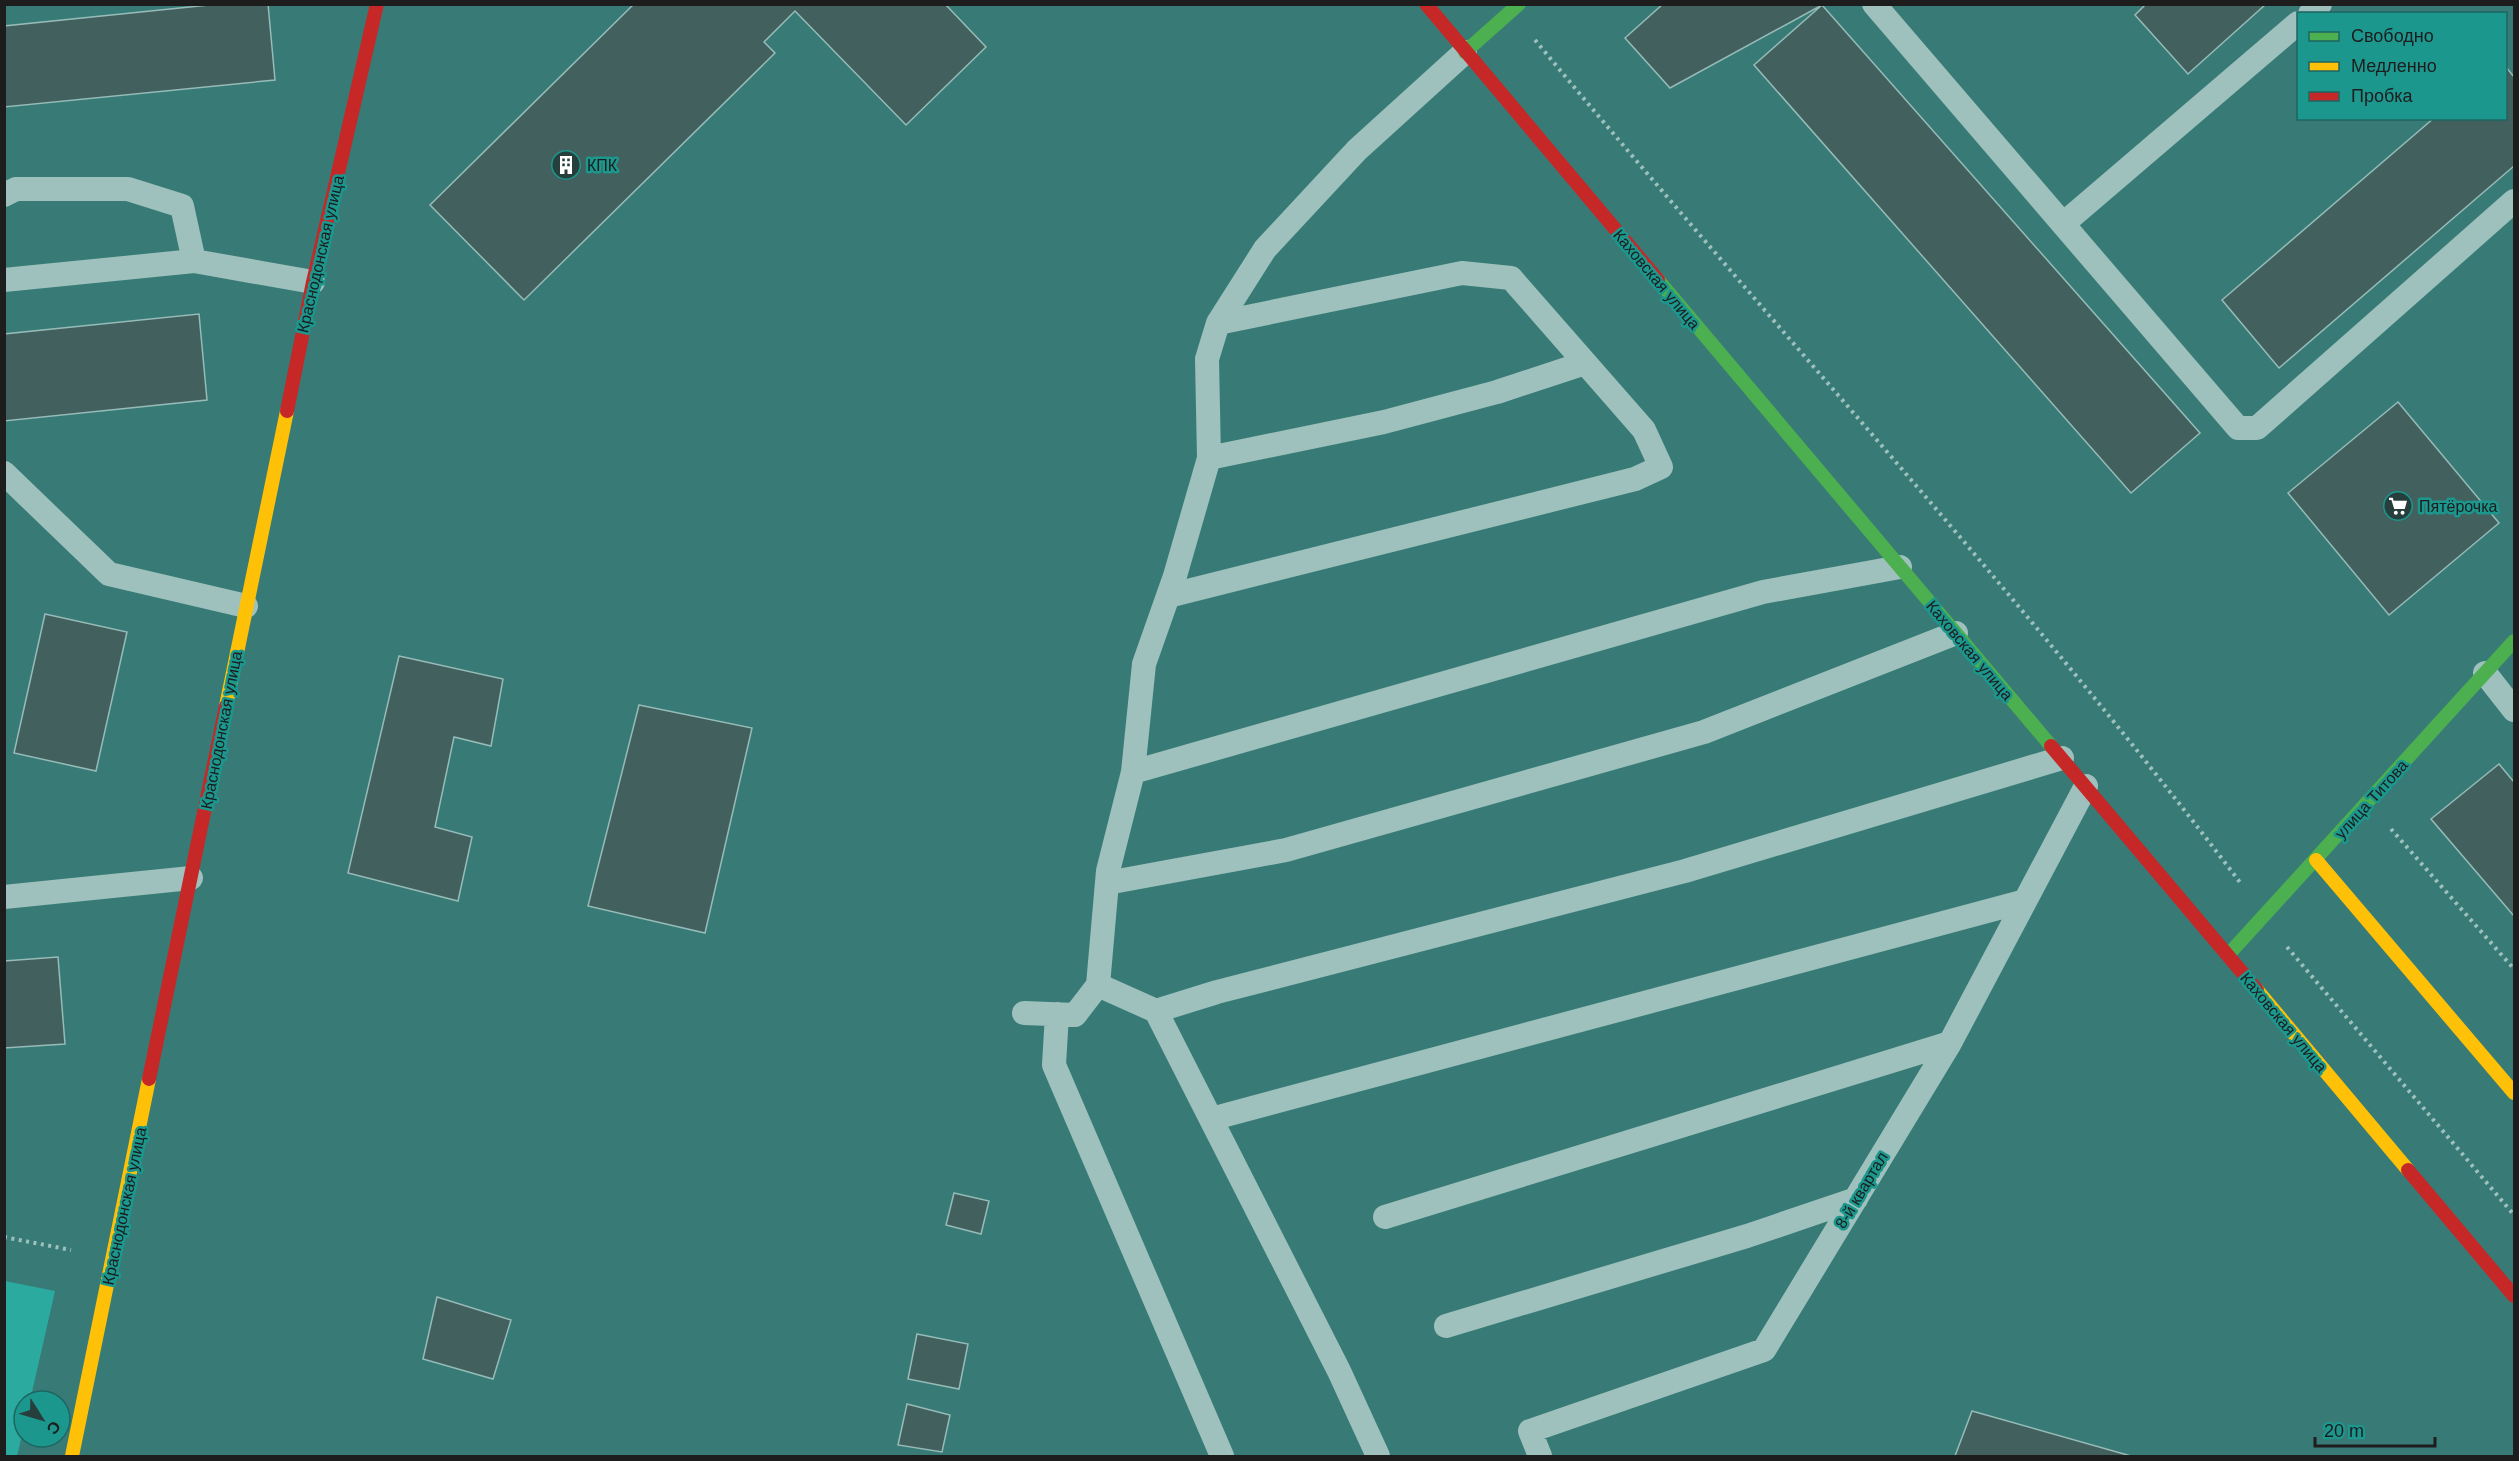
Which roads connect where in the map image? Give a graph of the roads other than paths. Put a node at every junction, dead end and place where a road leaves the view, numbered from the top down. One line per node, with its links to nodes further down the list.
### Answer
1 (377, 4): 12 (street, Краснодонская улица)
2 (1426, 4): 6 (street, Каховская улица)
3 (1519, 4): 6 (street)
4 (1874, 4): 9 (lane)
5 (2297, 24): 9 (lane)
6 (1465, 52): 13 (lane); 17 (street, Каховская улица)
7 (4, 195): 10 (lane)
8 (2514, 201): 9 (lane)
9 (2062, 224)
10 (194, 261): 11 (lane); 12 (lane)
11 (4, 280)
12 (313, 282): 19 (street, Краснодонская улица)
13 (1218, 323): 14 (lane); 15 (lane)
14 (1585, 363): 15 (lane); 18 (lane)
15 (1209, 458): 18 (lane)
16 (4, 473): 19 (lane)
17 (1900, 567): 20 (street, Каховская улица); 25 (lane)
18 (1168, 596): 25 (lane)
19 (246, 606): 28 (street, Краснодонская улица)
20 (1956, 633): 24 (street, Каховская улица); 29 (lane)
21 (2514, 641): 22 (street, улица Титова)
22 (2485, 673): 23 (lane); 27 (street, улица Титова)
23 (2514, 710)
24 (2062, 758): 26 (street, Каховская улица); 34 (lane)
25 (1133, 772): 29 (lane)
26 (2086, 786): 31 (lane, 8-й квартал); 32 (street, Каховская улица)
27 (2316, 860): 32 (street, улица Титова); 38 (street)
28 (191, 878): 30 (lane); 44 (street, Краснодонская улица)
29 (1107, 883): 33 (lane)
30 (4, 897)
31 (2025, 901): 37 (lane, 8-й квартал); 39 (lane)
32 (2228, 955): 42 (street, Каховская улица)
33 (1098, 985): 34 (lane); 36 (lane)
34 (1156, 1011): 39 (lane)
35 (1024, 1013): 36 (lane)
36 (1057, 1014): 45 (lane)
37 (1950, 1043): 40 (lane, 8-й квартал); 41 (lane)
38 (2514, 1093)
39 (1211, 1119): 46 (lane)
40 (1856, 1199): 43 (lane); 47 (lane, 8-й квартал)
41 (1385, 1216)
42 (2514, 1296)
43 (1446, 1326)
44 (72, 1456)
45 (1222, 1456)
46 (1378, 1456)
47 (1540, 1456)

